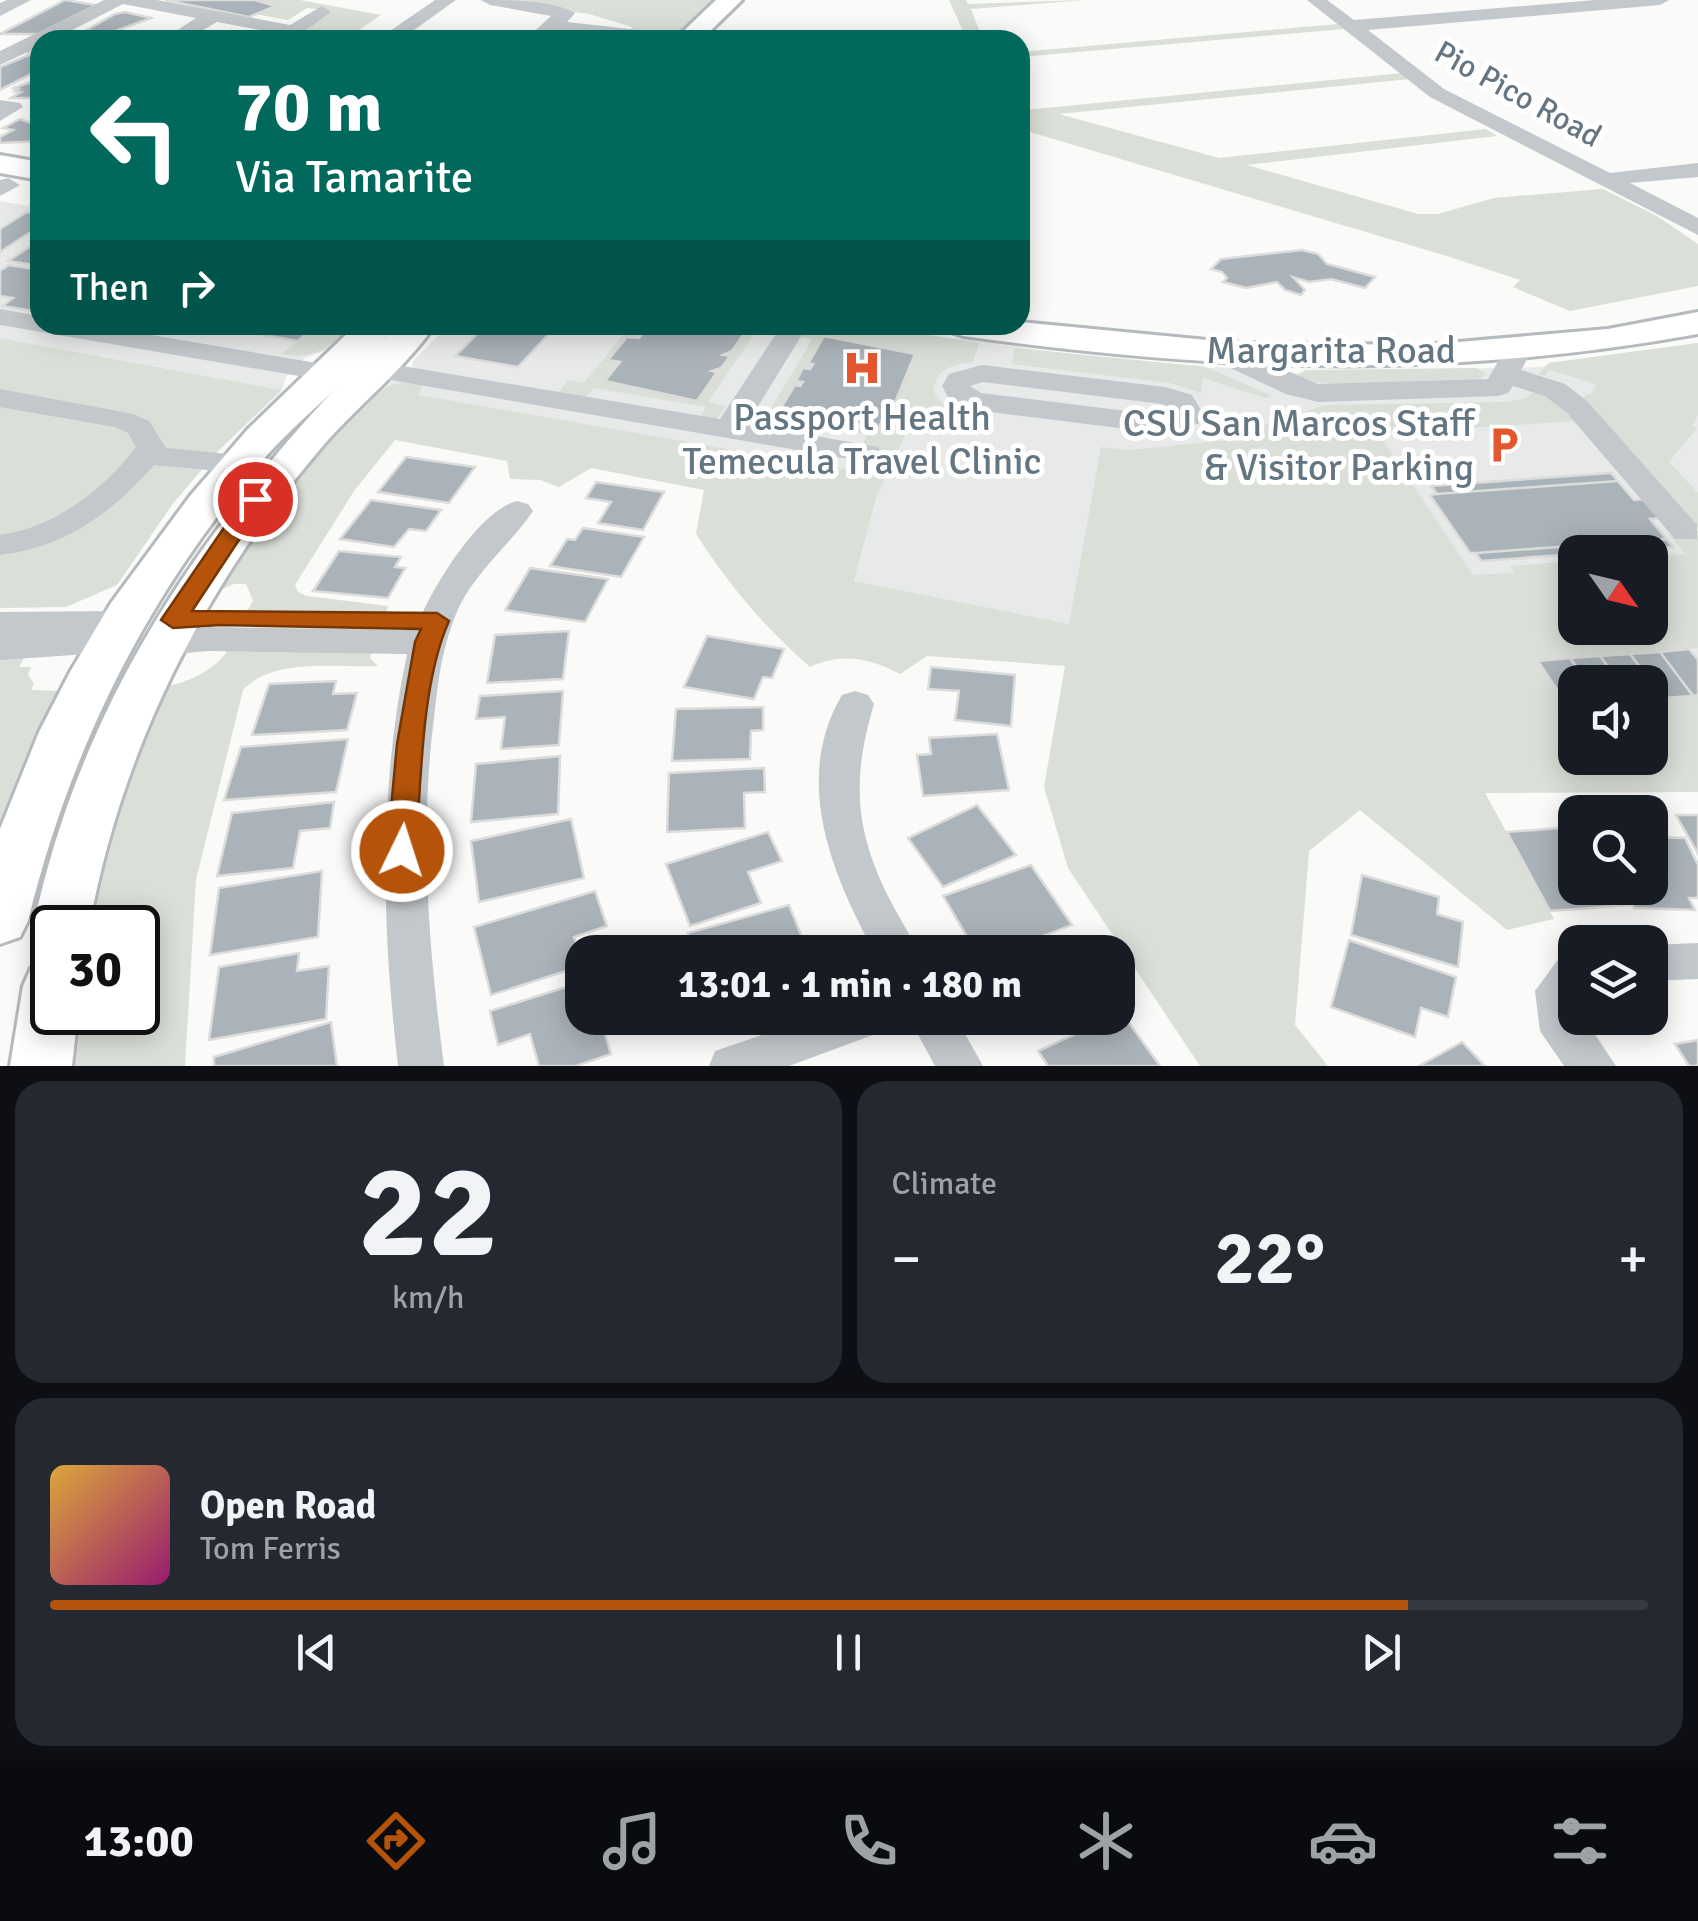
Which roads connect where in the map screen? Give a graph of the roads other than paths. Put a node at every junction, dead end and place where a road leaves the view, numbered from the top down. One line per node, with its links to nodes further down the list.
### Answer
1 (22, 0): 11 (street)
2 (118, 0): 16 (street)
3 (128, 0): 13 (street)
4 (447, 0): 20 (street)
5 (490, 0): 14 (street)
6 (730, 0): 23 (main road)
7 (743, 0): 24 (main road)
8 (751, 0): 25 (main road)
9 (1316, 0): 15 (street, Pio Pico Road)
10 (1660, 0): 15 (street)
11 (0, 10)
12 (322, 12): 19 (street)
13 (214, 16): 17 (street); 18 (street)
14 (554, 26): 21 (street); 22 (street)
15 (1353, 26): 33 (street, Pio Pico Road)
16 (58, 30)
17 (190, 30)
18 (264, 30)
19 (295, 30)
20 (402, 30)
21 (549, 30)
22 (588, 30)
23 (698, 30)
24 (712, 30)
25 (720, 30)
26 (30, 44): 27 (street)
27 (0, 59)
28 (4, 109): 29 (street)
29 (30, 110)
30 (1698, 170): 33 (street)
31 (30, 175): 32 (main road)
32 (2, 179): 34 (main road)
33 (1608, 181): 35 (street, Pio Pico Road)
34 (30, 187)
35 (1698, 228)
36 (1698, 301): 40 (main road, Margarita Road)
37 (1, 306): 38 (street)
38 (30, 319)
39 (1698, 323): 48 (main road, Margarita Road)
40 (1030, 324)
41 (1030, 324): 47 (main road, Margarita Road)
42 (103, 335): 50 (street)
43 (366, 335): 50 (main road)
44 (408, 335): 49 (main road)
45 (789, 335): 55 (street)
46 (1008, 335): 54 (street)
47 (1217, 351): 48 (main road, Margarita Road); 51 (street)
48 (1514, 361): 51 (street); 60 (street)
49 (372, 369): 55 (street); 63 (main road)
50 (328, 372): 58 (main road)
51 (1296, 388): 53 (street)
52 (0, 398): 57 (street)
53 (1269, 403)
54 (1203, 412)
55 (728, 430): 56 (street)
56 (867, 454)
57 (140, 462): 58 (street); 61 (street)
58 (233, 472): 63 (main road)
59 (516, 510): 64 (street)
60 (1686, 532)
61 (0, 545)
62 (0, 624): 63 (street)
63 (141, 632): 64 (street); 65 (street); 67 (main road); 68 (main road)
64 (432, 632): 77 (street)
65 (0, 648)
66 (855, 704): 69 (street)
67 (67, 905)
68 (0, 922)
69 (887, 935)
70 (1698, 961): 71 (street)
71 (1668, 962)
72 (45, 1035): 76 (main road)
73 (818, 1035): 78 (street)
74 (942, 1035): 79 (street)
75 (1567, 1035): 80 (street)
76 (41, 1066)
77 (421, 1066)
78 (732, 1066)
79 (960, 1066)
80 (1594, 1066)

